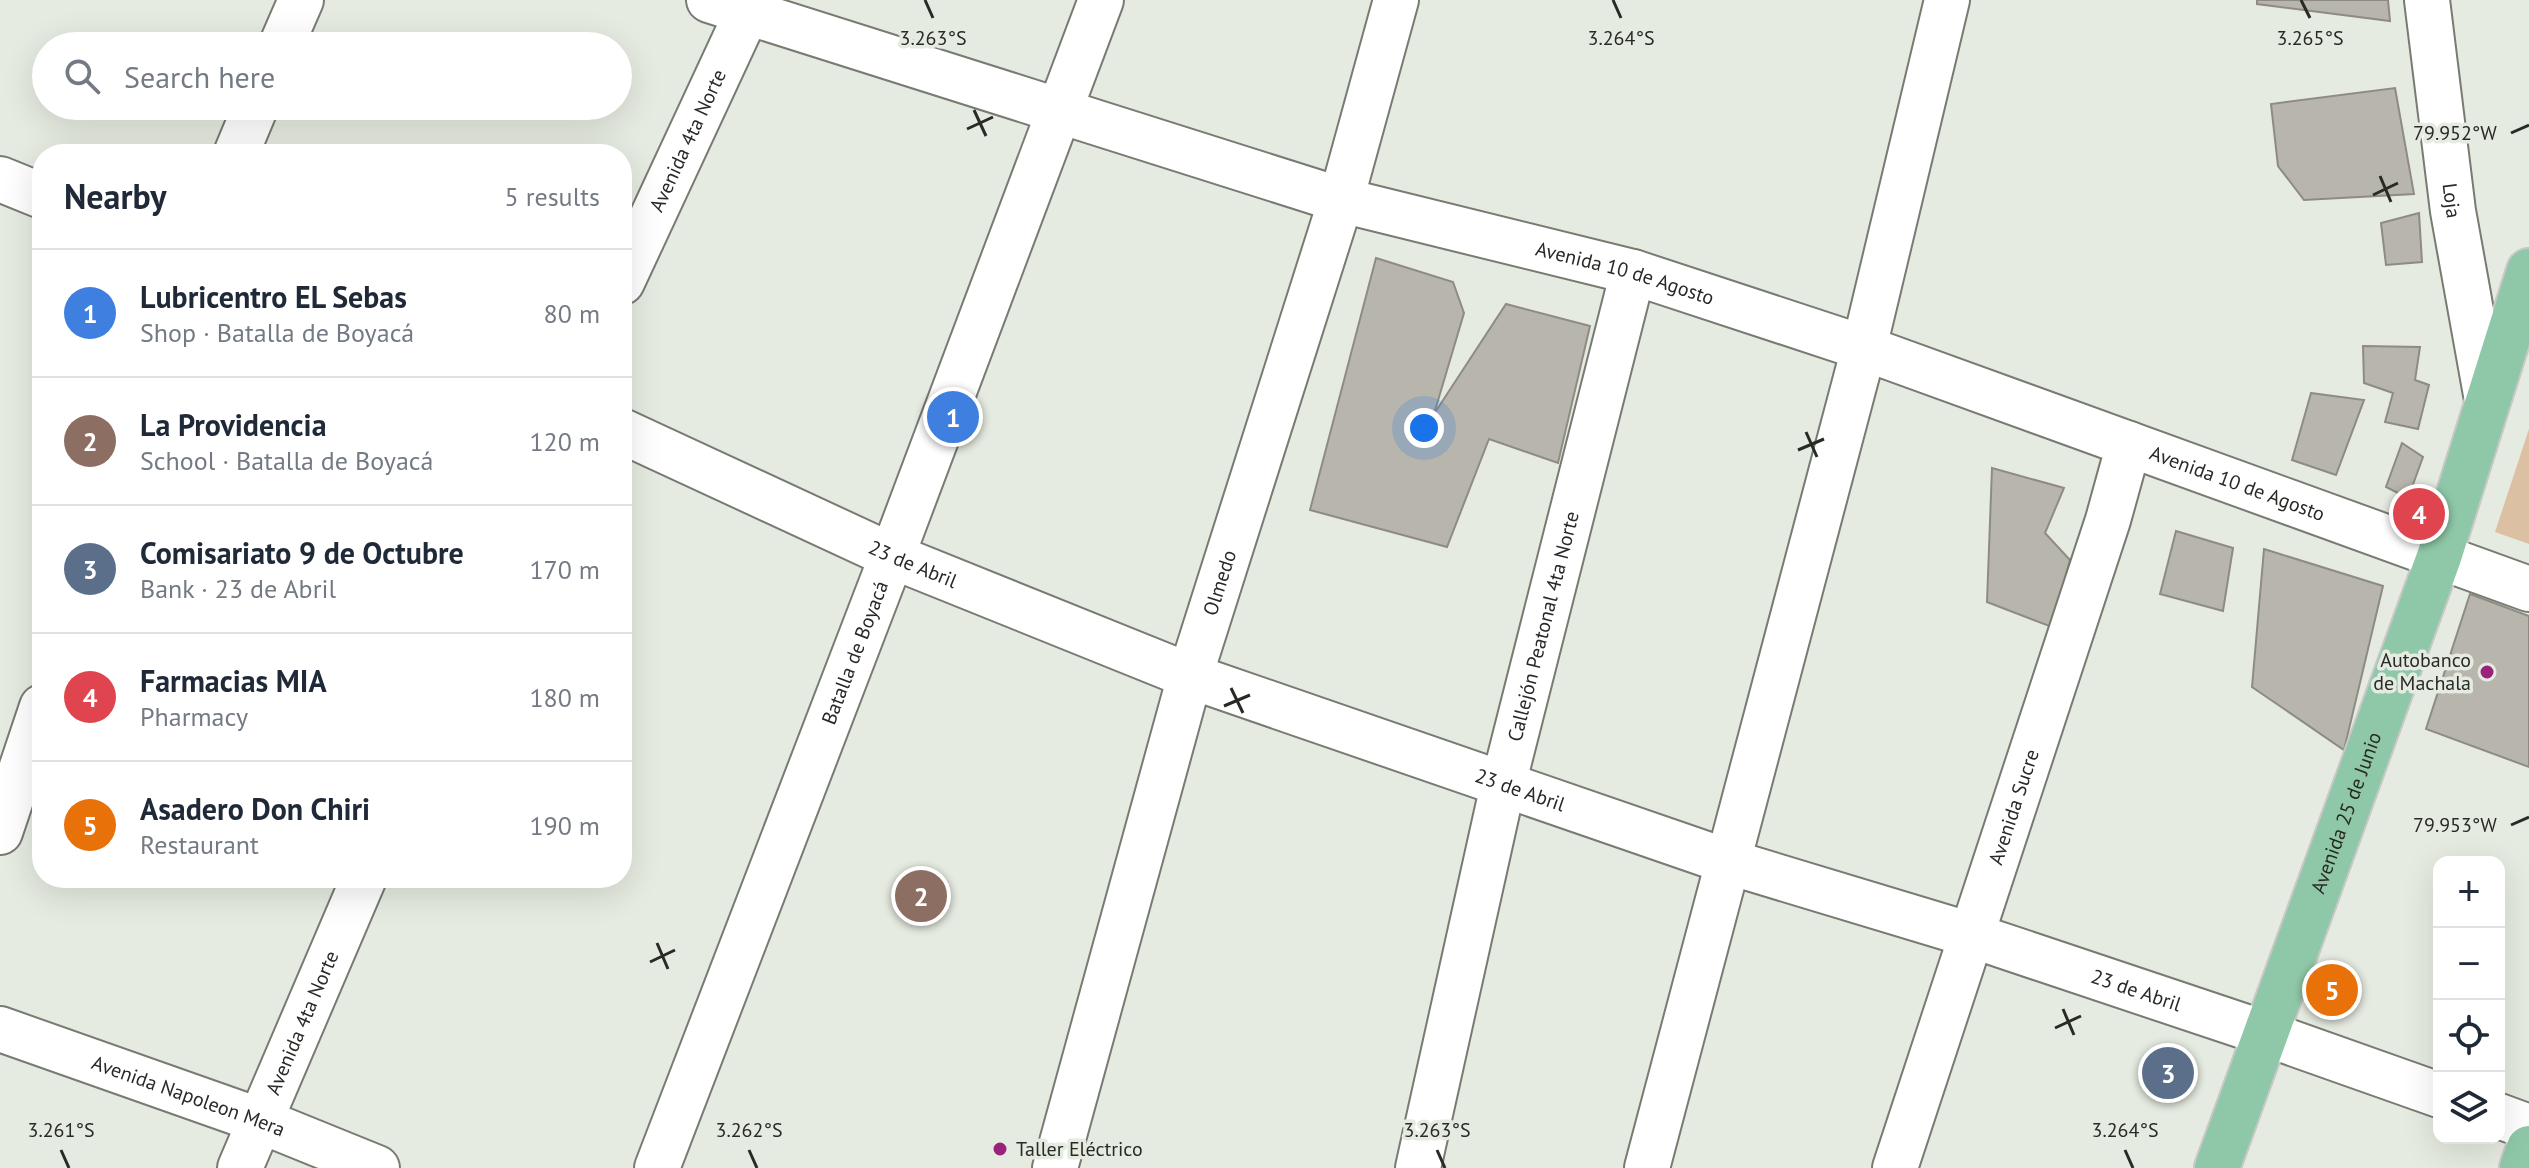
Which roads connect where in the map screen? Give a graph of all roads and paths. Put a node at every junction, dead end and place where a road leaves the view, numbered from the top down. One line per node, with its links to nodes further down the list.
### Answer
1 (301, 0): 7 (street)
2 (1101, 0): 8 (street, Batalla de Boyacá)
3 (1396, 0): 13 (street, Olmedo)
4 (1947, 0): 17 (street)
5 (2427, 0): 18 (street, Loja)
6 (736, 4): 8 (street, Avenida 10 de Agosto); 14 (street, Avenida 4ta Norte)
7 (287, 32)
8 (1059, 111): 13 (street, Avenida 10 de Agosto); 21 (street, Batalla de Boyacá)
9 (250, 120): 10 (street)
10 (240, 144)
11 (0, 179): 12 (street)
12 (32, 192)
13 (1341, 200): 16 (street, Avenida 10 de Agosto); 24 (street, Olmedo)
14 (632, 258)
15 (2529, 271): 18 (main road, Avenida 25 de Junio)
16 (1633, 272): 17 (street, Avenida 10 de Agosto); 26 (street, Callejón Peatonal 4ta Norte)
17 (1864, 348): 20 (street, Avenida 10 de Agosto); 28 (street)
18 (2487, 400): 22 (main road, Avenida 25 de Junio)
19 (632, 436): 21 (street, 23 de Abril)
20 (2129, 444): 22 (street, Avenida 10 de Agosto); 30 (street, Avenida Sucre)
21 (892, 556): 24 (street, 23 de Abril); 40 (street, Batalla de Boyacá)
22 (2439, 557): 23 (street, Avenida 10 de Agosto); 32 (main road, Avenida 25 de Junio)
23 (2529, 589)
24 (1190, 676): 26 (street, 23 de Abril); 41 (street, Olmedo)
25 (32, 737): 27 (street)
26 (1503, 785): 28 (street, 23 de Abril); 42 (street, Callejón Peatonal 4ta Norte)
27 (0, 832)
28 (1726, 861): 30 (street, 23 de Abril); 43 (street)
29 (360, 888): 35 (street, Avenida 4ta Norte)
30 (1971, 935): 32 (street, 23 de Abril); 44 (street, Avenida Sucre)
31 (0, 1029): 35 (street, Avenida Napoleon Mera)
32 (2264, 1033): 33 (street, 23 de Abril); 45 (main road, Avenida 25 de Junio)
33 (2433, 1093)
34 (2505, 1118): 36 (street)
35 (261, 1121): 38 (street, Avenida 4ta Norte); 39 (street, Avenida Napoleon Mera)
36 (2529, 1127)
37 (2529, 1148): 46 (main road)
38 (240, 1168)
39 (377, 1168)
40 (657, 1168)
41 (1055, 1168)
42 (1418, 1168)
43 (1647, 1168)
44 (1895, 1168)
45 (2217, 1168)
46 (2522, 1168)

